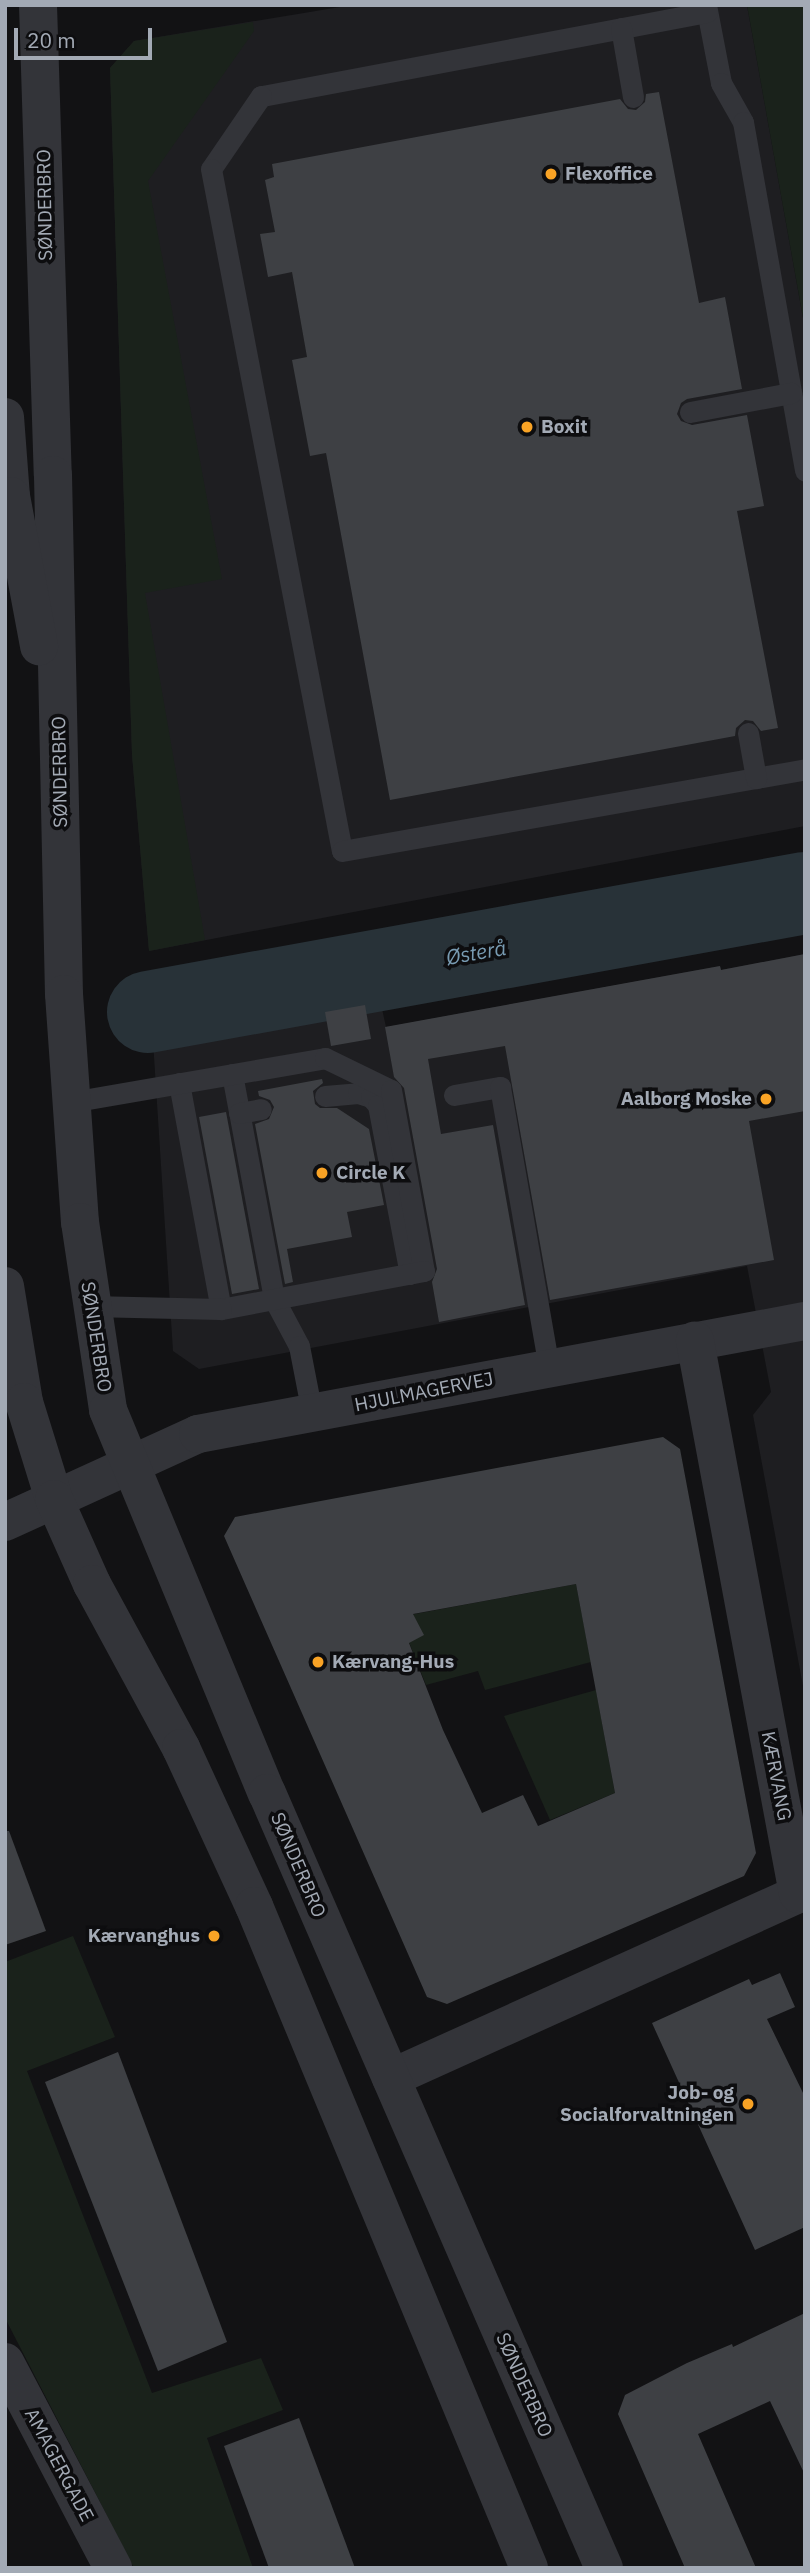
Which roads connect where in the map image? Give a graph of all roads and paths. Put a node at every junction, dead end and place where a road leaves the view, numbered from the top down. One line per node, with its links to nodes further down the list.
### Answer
1 (37, 5): 3 (street); 11 (street, SØNDERBRO)
2 (707, 8): 4 (lane); 6 (lane)
3 (5, 12)
4 (621, 28): 5 (lane); 13 (lane)
5 (633, 97)
6 (791, 393): 7 (lane); 9 (lane)
7 (690, 412)
8 (5, 417): 11 (street)
9 (805, 471)
10 (748, 733): 13 (lane)
11 (60, 765): 18 (street, SØNDERBRO)
12 (805, 769): 13 (lane)
13 (756, 778)
14 (232, 1074): 15 (lane); 20 (lane); 21 (lane)
15 (179, 1083): 18 (lane); 25 (lane)
16 (454, 1095): 28 (lane)
17 (326, 1096): 21 (lane)
18 (71, 1102): 24 (street, SØNDERBRO)
19 (261, 1109): 20 (lane)
20 (239, 1113): 23 (lane)
21 (410, 1274): 23 (lane)
22 (5, 1286): 31 (street)
23 (275, 1299): 25 (lane); 29 (lane)
24 (90, 1306): 25 (lane); 30 (street, SØNDERBRO)
25 (221, 1308)
26 (805, 1321): 27 (street, HJULMAGERVEJ)
27 (695, 1341): 28 (street, HJULMAGERVEJ); 33 (street, KÆRVANG)
28 (549, 1368): 29 (street, HJULMAGERVEJ)
29 (312, 1413): 30 (street, HJULMAGERVEJ)
30 (131, 1464): 31 (street, HJULMAGERVEJ); 34 (street, SØNDERBRO)
31 (54, 1499): 32 (street, HJULMAGERVEJ); 37 (street)
32 (5, 1522)
33 (802, 1901): 34 (street, KÆRVANG)
34 (390, 2078): 38 (street, SØNDERBRO)
35 (5, 2362): 36 (street, AMAGERGADE)
36 (113, 2568)
37 (529, 2568)
38 (604, 2568)

